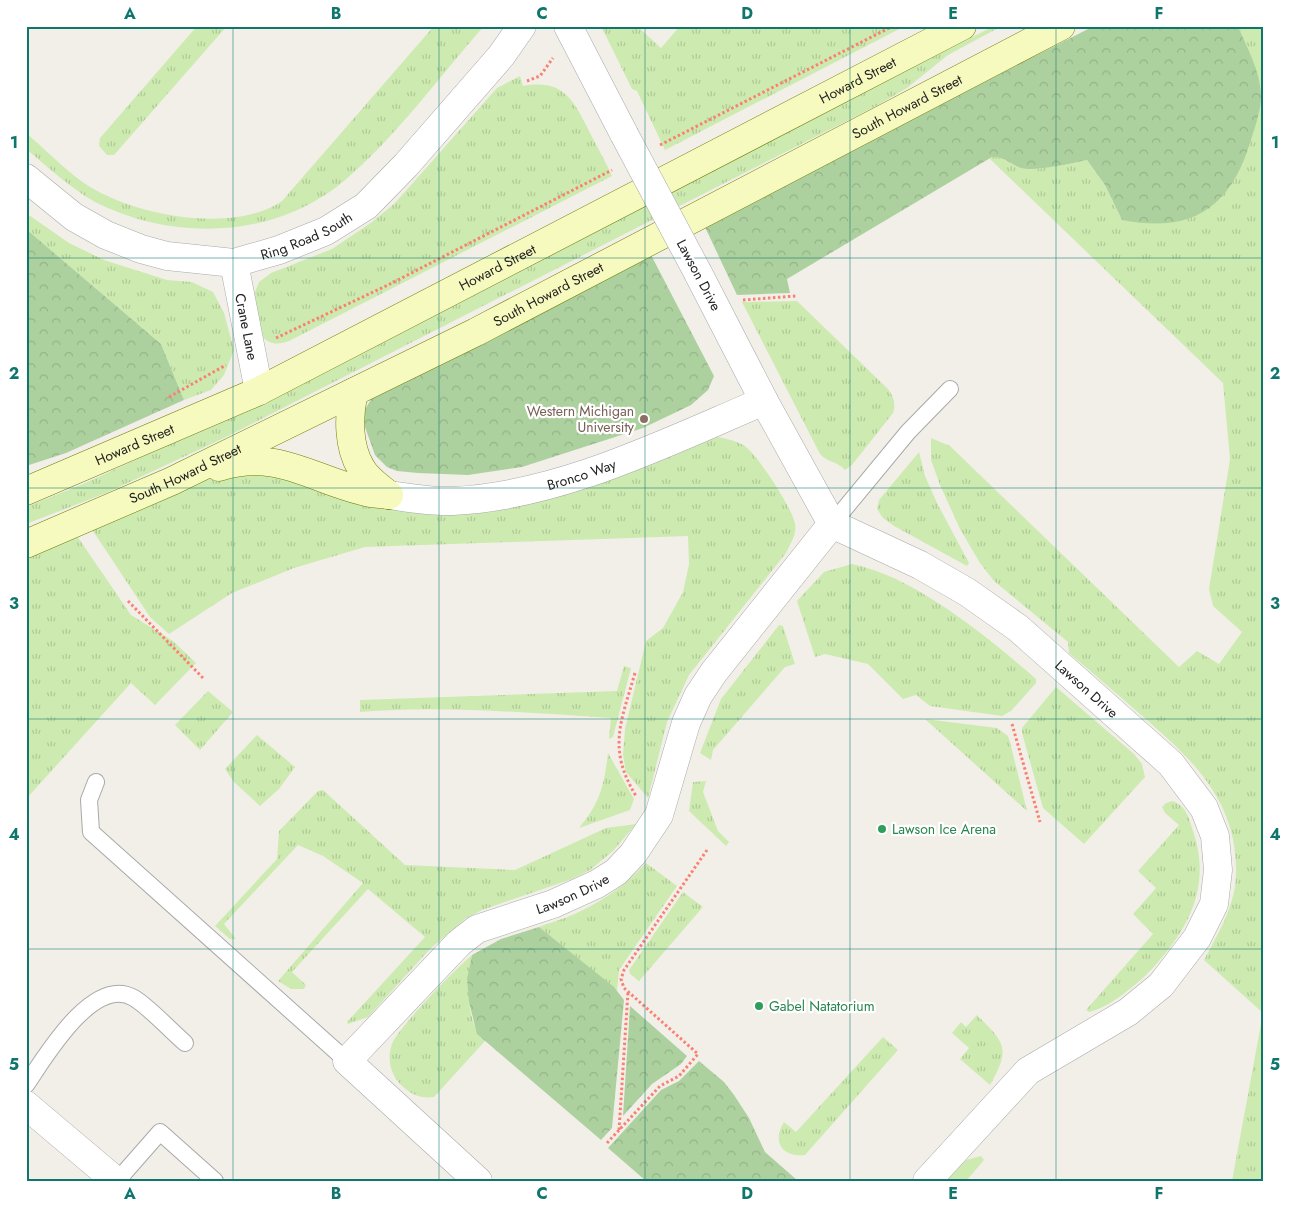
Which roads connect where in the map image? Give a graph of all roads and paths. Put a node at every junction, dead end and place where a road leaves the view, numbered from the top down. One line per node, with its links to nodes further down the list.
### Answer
1 (522, 26): 9 (street, Ring Road South)
2 (568, 26): 16 (street, Lawson Drive, bridge)
3 (893, 26): 6 (path)
4 (962, 26): 14 (street, Howard Street)
5 (1061, 26): 15 (street, South Howard Street)
6 (654, 149)
7 (618, 167): 12 (path)
8 (26, 178): 9 (street, Ring Road South)
9 (234, 263): 14 (street, Crane Lane)
10 (796, 296): 11 (path)
11 (735, 300)
12 (270, 340)
13 (950, 389): 20 (lane)
14 (259, 391): 18 (street, Howard Street)
15 (354, 392): 17 (street, South Howard Street); 19 (street)
16 (764, 401): 19 (street, Bronco Way); 20 (street, Lawson Drive)
17 (172, 481): 19 (street); 21 (street, South Howard Street)
18 (26, 491)
19 (389, 495)
20 (832, 524): 32 (street, Lawson Drive); 40 (street, Lawson Drive)
21 (26, 544)
22 (128, 601): 24 (path)
23 (635, 672): 27 (path)
24 (203, 678)
25 (1012, 724): 28 (path)
26 (96, 782): 32 (lane)
27 (631, 786)
28 (1040, 822)
29 (707, 850): 30 (path)
30 (628, 991): 35 (path); 35 (path)
31 (185, 1043): 33 (lane)
32 (347, 1061): 39 (street)
33 (26, 1085)
34 (26, 1105): 37 (street)
35 (619, 1130): 36 (path)
36 (607, 1143)
37 (110, 1179): 38 (lane)
38 (215, 1181)
39 (478, 1181)
40 (927, 1181)

